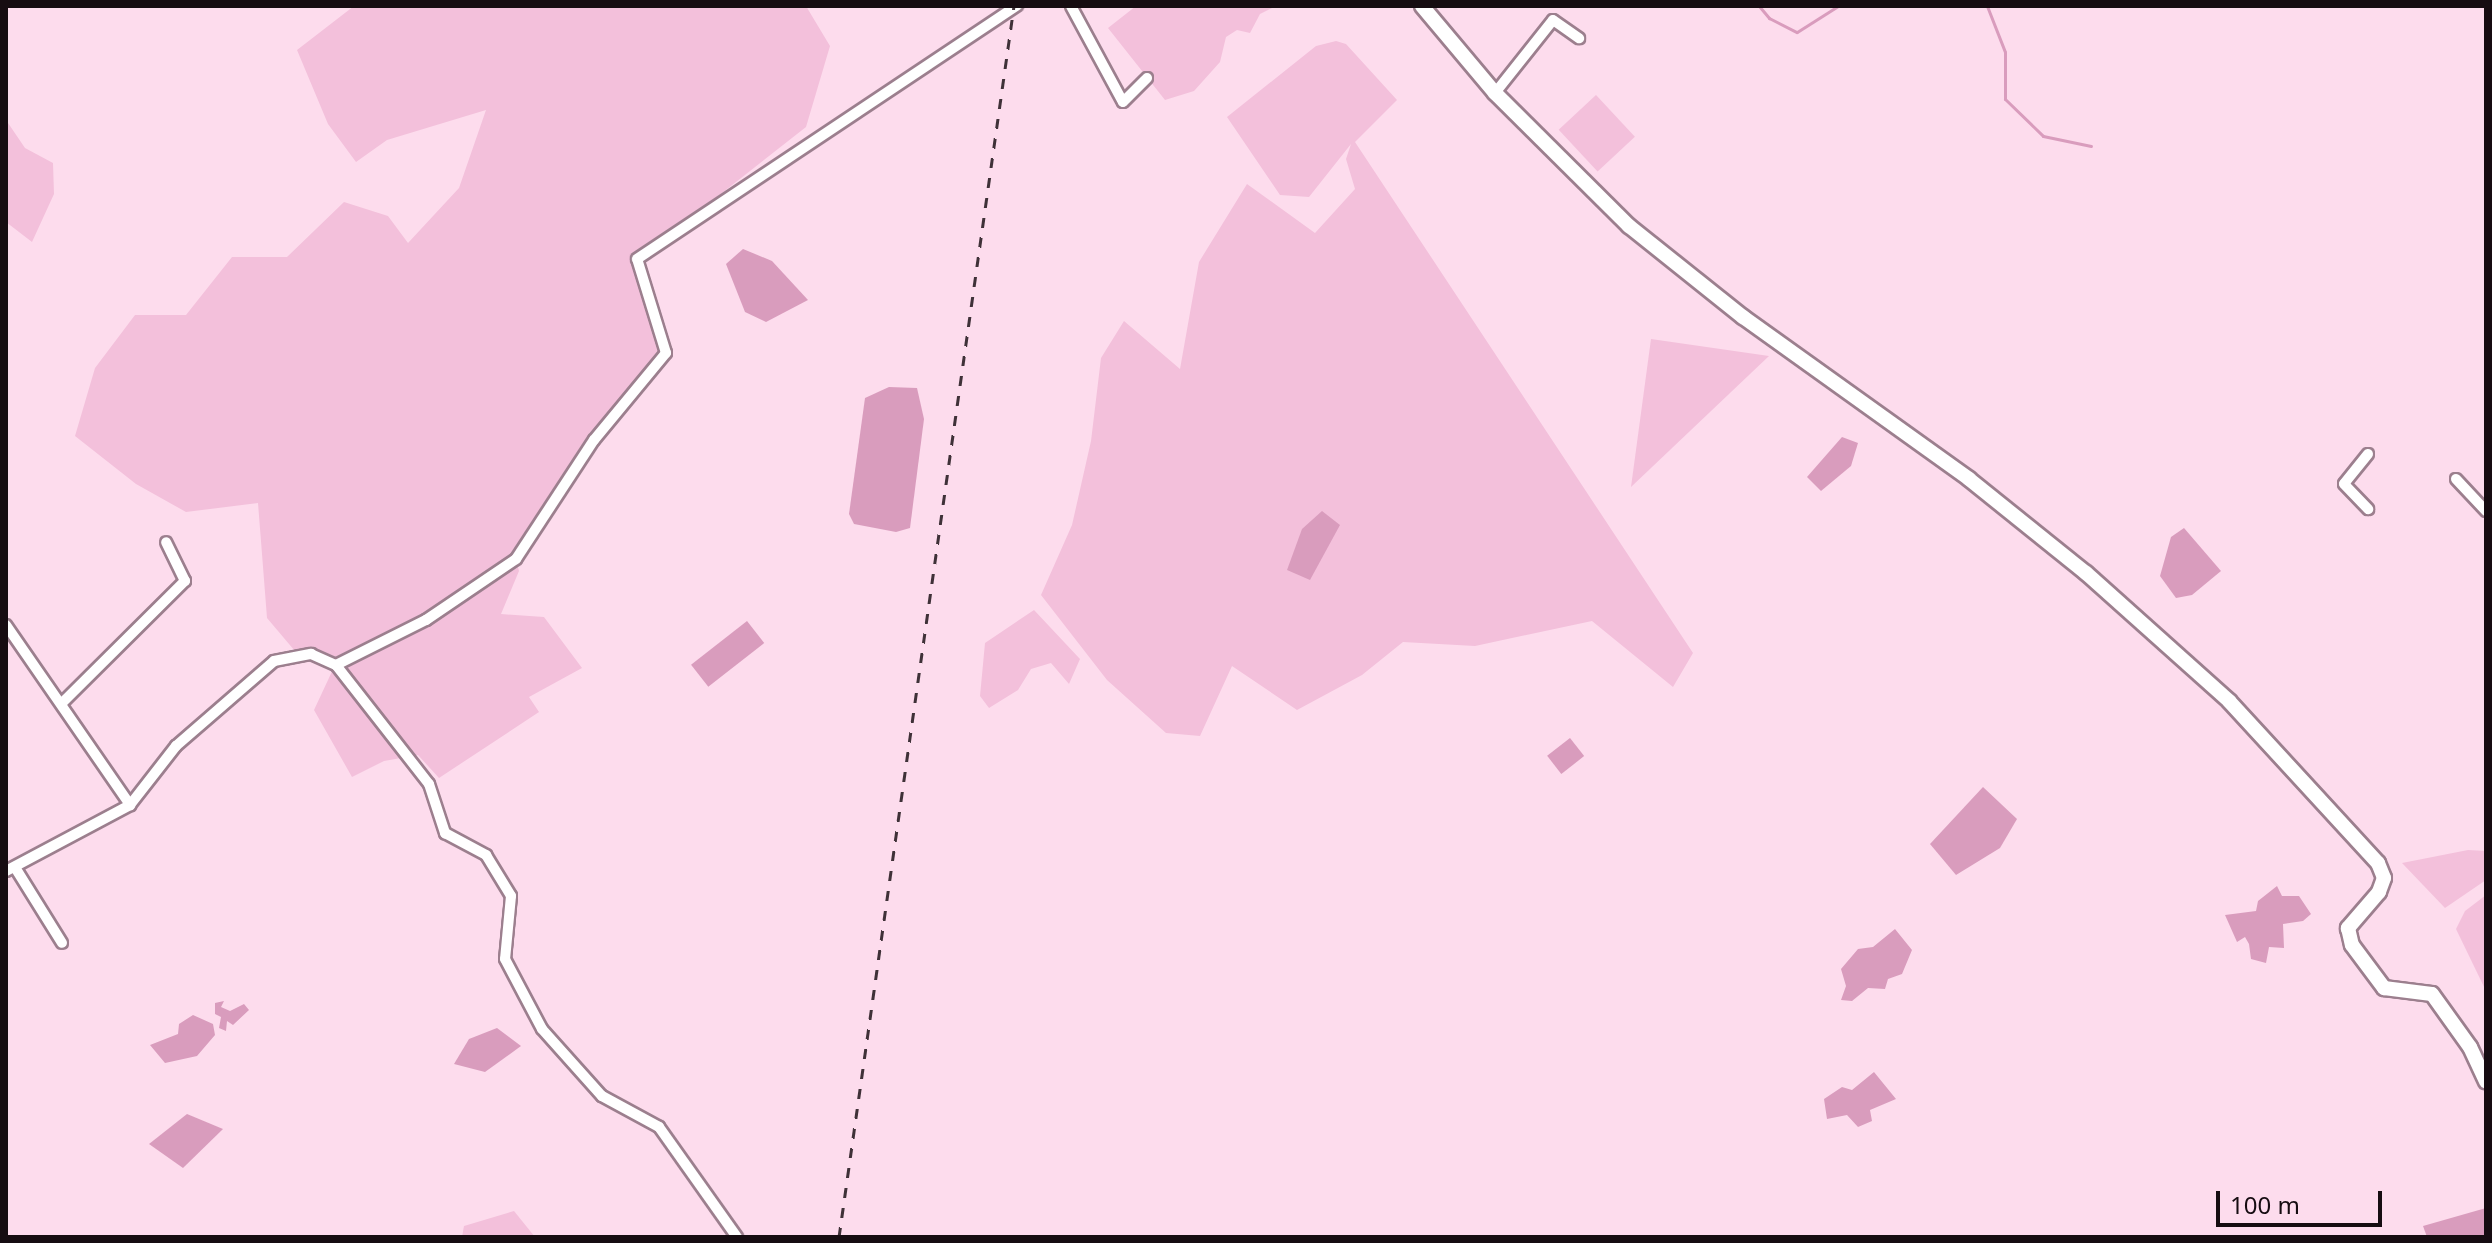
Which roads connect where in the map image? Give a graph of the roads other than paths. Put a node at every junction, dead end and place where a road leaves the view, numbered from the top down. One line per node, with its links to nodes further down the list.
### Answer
1 (1017, 6): 13 (street)
2 (1071, 6): 5 (street)
3 (1422, 6): 6 (main road)
4 (1579, 38): 6 (street)
5 (1147, 78)
6 (1495, 93): 18 (main road)
7 (2368, 454): 9 (street)
8 (2456, 479): 10 (street)
9 (2368, 509)
10 (2486, 511)
11 (166, 542): 14 (street)
12 (6, 625): 14 (street)
13 (336, 665): 15 (street); 19 (street)
14 (63, 702): 15 (street)
15 (130, 805): 16 (street)
16 (11, 870): 17 (street)
17 (62, 943)
18 (2486, 1081)
19 (737, 1237)

